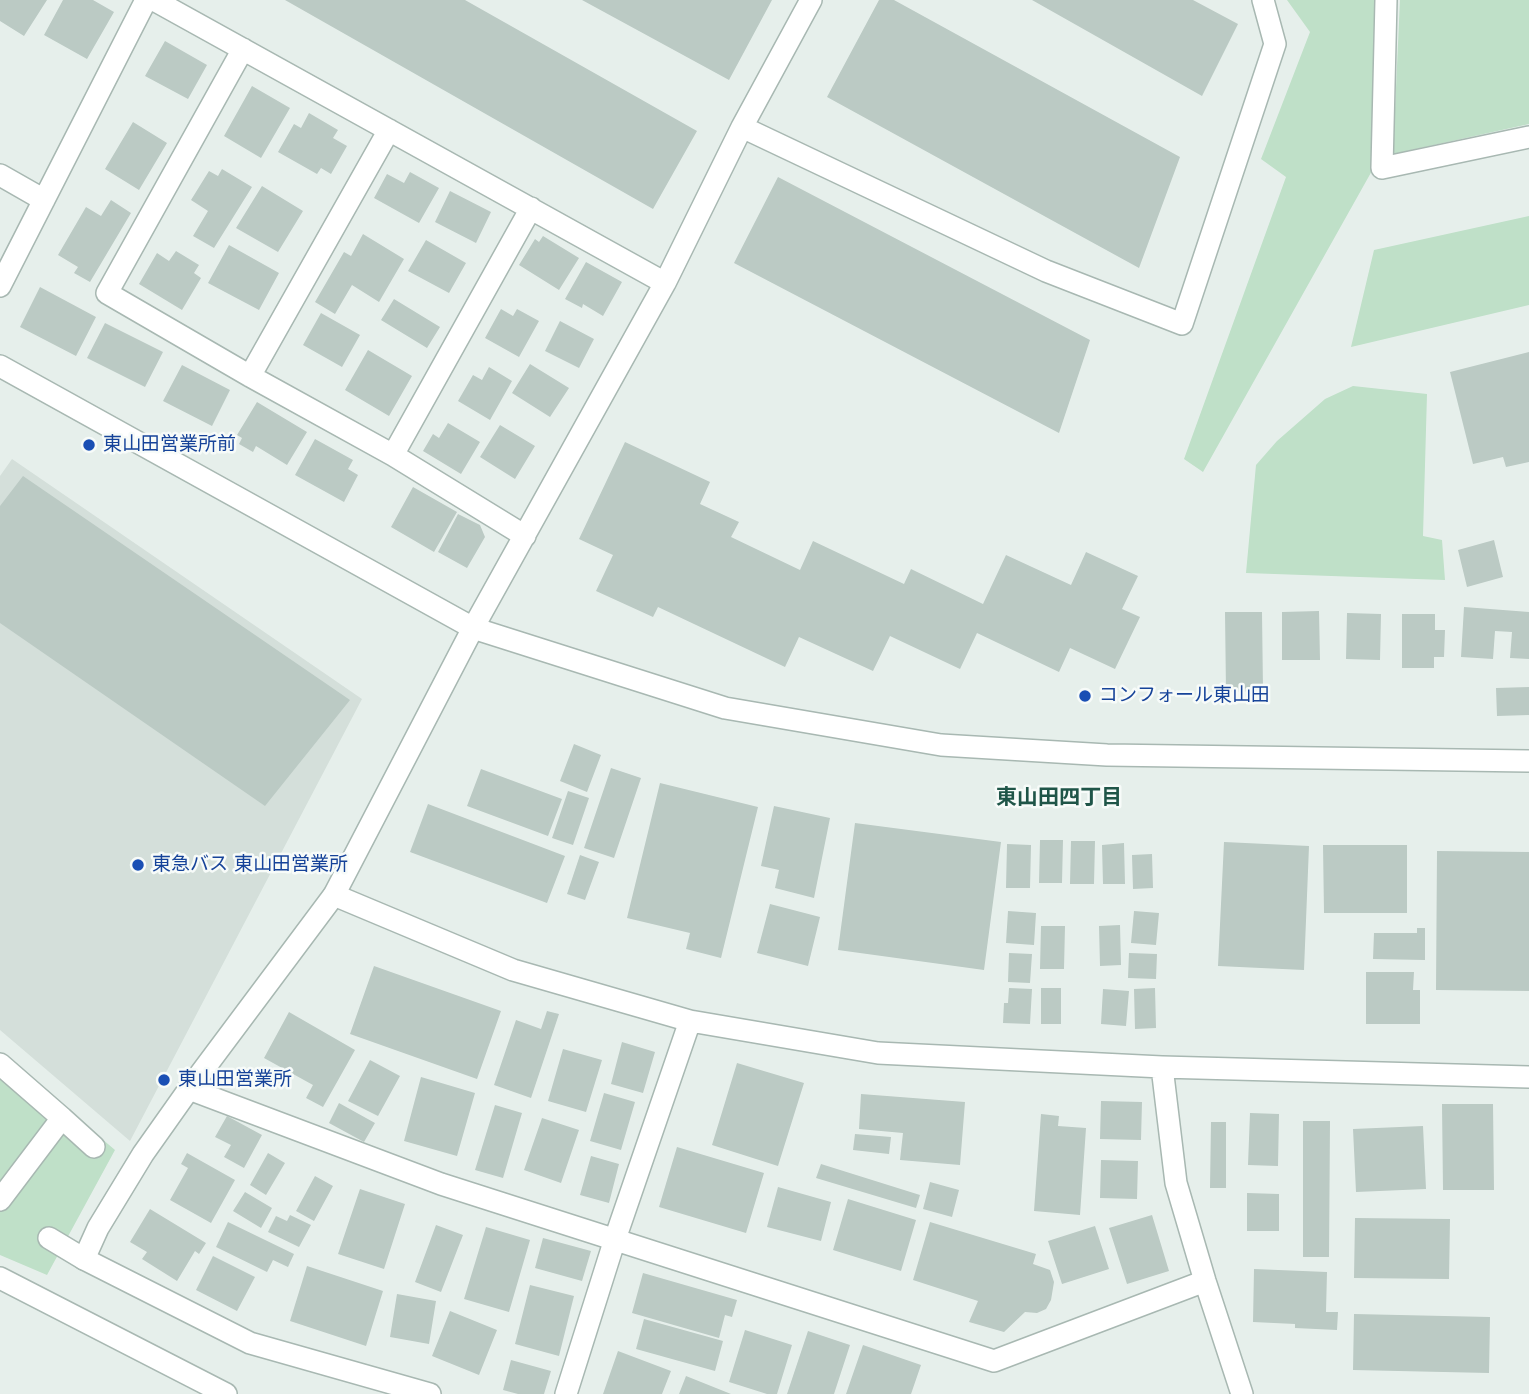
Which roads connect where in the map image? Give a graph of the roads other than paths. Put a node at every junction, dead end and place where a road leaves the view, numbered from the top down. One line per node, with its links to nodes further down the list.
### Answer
1 (146, 0): 11 (street)
2 (154, 0): 6 (street)
3 (811, 0): 7 (street)
4 (1263, 0): 7 (street)
5 (1386, 0): 9 (street)
6 (243, 49): 8 (street); 16 (street)
7 (742, 127): 13 (street)
8 (389, 130): 12 (street); 16 (street)
9 (1529, 137)
10 (0, 175): 11 (street)
11 (44, 200): 14 (street)
12 (531, 208): 13 (street); 17 (street)
13 (665, 283): 18 (street)
14 (0, 286)
15 (0, 366): 19 (street)
16 (250, 376): 17 (street)
17 (393, 454): 18 (street)
18 (525, 536): 19 (street)
19 (473, 628): 20 (street); 21 (street)
20 (1529, 761)
21 (334, 895): 22 (street); 26 (street)
22 (690, 1021): 24 (street); 31 (street)
23 (0, 1064): 27 (street)
24 (1161, 1067): 25 (street); 34 (street)
25 (1529, 1077)
26 (189, 1089): 31 (street); 32 (street)
27 (62, 1118): 28 (street); 29 (street)
28 (94, 1147)
29 (0, 1200)
30 (49, 1238): 32 (street)
31 (615, 1239): 34 (street); 37 (street)
32 (84, 1259): 36 (street)
33 (0, 1278): 35 (street)
34 (1205, 1281): 38 (street)
35 (226, 1394)
36 (430, 1394)
37 (566, 1394)
38 (1242, 1394)

